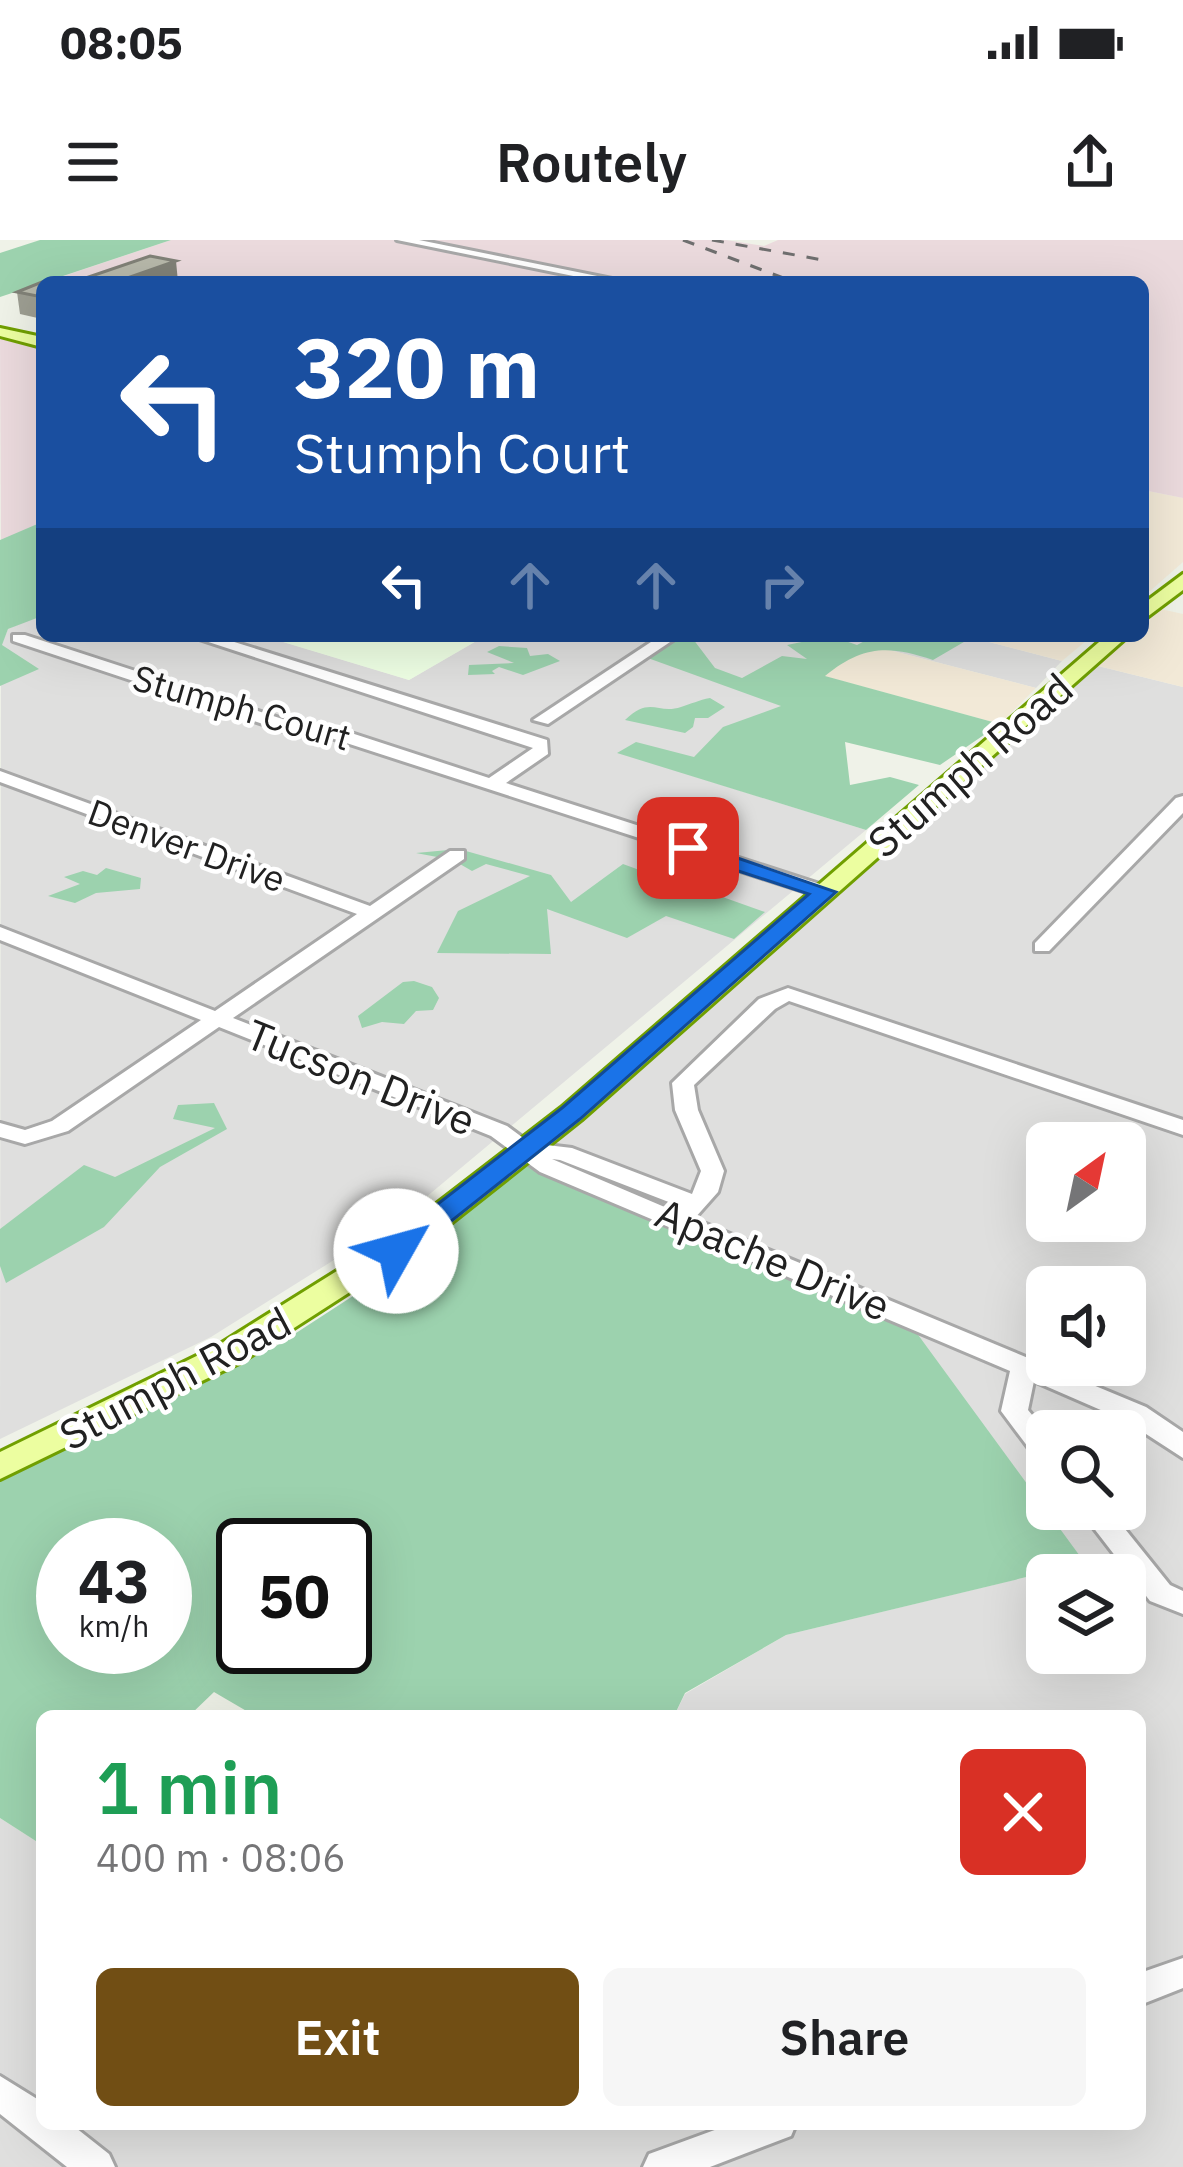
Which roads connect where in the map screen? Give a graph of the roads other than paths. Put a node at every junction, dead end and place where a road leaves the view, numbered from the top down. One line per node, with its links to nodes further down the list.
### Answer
1 (401, 240): 2 (street)
2 (590, 276)
3 (0, 332): 4 (main road)
4 (36, 341)
5 (1183, 580): 6 (main road)
6 (1149, 605)
7 (1149, 606): 8 (main road)
8 (1181, 610)
9 (36, 627): 15 (street, Stumph Court)
10 (217, 642): 15 (street, Stumph Court)
11 (662, 642): 13 (street)
12 (1111, 642): 18 (main road, Stumph Road)
13 (542, 720)
14 (0, 776): 19 (street, Denver Drive)
15 (491, 784): 18 (street, Stumph Court)
16 (1183, 802): 21 (street)
17 (457, 855): 19 (street)
18 (825, 892): 25 (main road, Stumph Road)
19 (374, 914): 22 (street)
20 (0, 933): 22 (street, Tucson Drive)
21 (1042, 947)
22 (214, 1021): 24 (street); 25 (street, Tucson Drive)
23 (1183, 1128): 26 (street)
24 (0, 1130)
25 (524, 1149): 26 (street, Apache Drive); 30 (main road, Stumph Road)
26 (687, 1211): 27 (street, Apache Drive)
27 (1024, 1366): 28 (street); 29 (street, Apache Drive)
28 (1026, 1427)
29 (1183, 1448)
30 (0, 1467)
31 (1110, 1530): 32 (street)
32 (1183, 1603)
33 (1183, 1973): 34 (street)
34 (1146, 1987)
35 (0, 2093): 36 (street)
36 (36, 2119)
37 (50, 2130): 39 (street)
38 (762, 2130): 40 (street)
39 (96, 2167)
40 (662, 2167)

